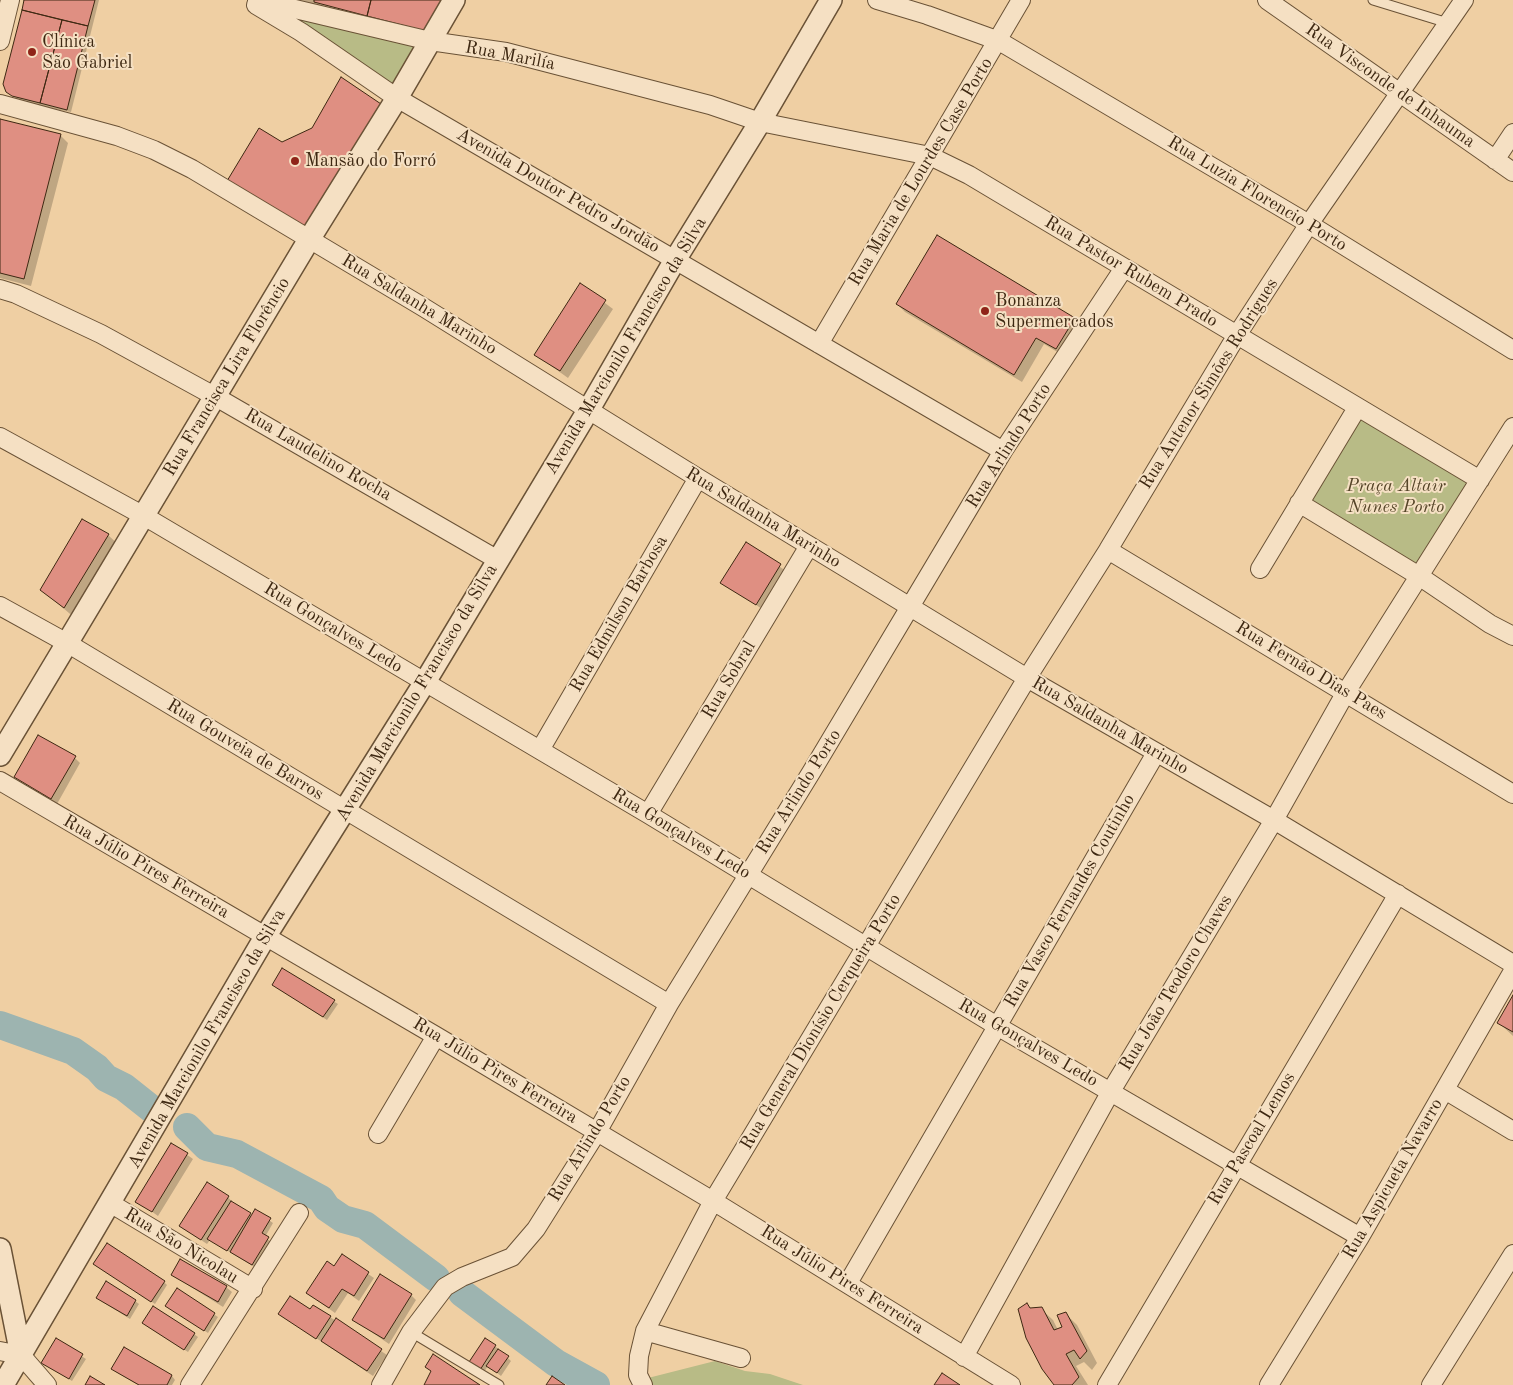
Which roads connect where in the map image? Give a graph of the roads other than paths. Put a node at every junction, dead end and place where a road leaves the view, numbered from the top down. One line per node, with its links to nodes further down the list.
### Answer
1 (10, 0): 12 (street)
2 (247, 0): 16 (street, Avenida Doutor Pedro Jordão)
3 (257, 0): 13 (street, Rua Marilía)
4 (454, 0): 13 (street, Rua Francisca Lira Florêncio)
5 (831, 0): 18 (street, Avenida Marcionilo Francisco da Silva)
6 (877, 0): 14 (street, Rua Luzia Florencio Porto)
7 (1021, 0): 14 (street, Rua Maria de Lourdes Case Porto)
8 (1267, 0): 15 (street, Rua Visconde de Inhauma)
9 (1373, 0): 11 (lane)
10 (1464, 0): 11 (street, Rua Antenor Simões Rodrigues)
11 (1448, 23): 15 (street, Rua Antenor Simões Rodrigues)
12 (0, 41)
13 (430, 41): 16 (street, Rua Francisca Lira Florêncio); 18 (street, Rua Marilía)
14 (999, 42): 20 (street, Rua Maria de Lourdes Case Porto); 23 (street, Rua Luzia Florencio Porto)
15 (1400, 94): 21 (street, Rua Visconde de Inhauma); 23 (street, Rua Antenor Simões Rodrigues)
16 (397, 98): 24 (street, Rua Francisca Lira Florêncio); 25 (street, Avenida Doutor Pedro Jordão)
17 (0, 104): 24 (street, Rua Saldanha Marinho)
18 (760, 122): 20 (street, Rua Pastor Rubem Prado); 25 (street, Avenida Marcionilo Francisco da Silva)
19 (1513, 133): 21 (street)
20 (930, 156): 26 (street, Rua Pastor Rubem Prado); 29 (street, Rua Maria de Lourdes Case Porto)
21 (1495, 160): 22 (street, Rua Visconde de Inhauma)
22 (1513, 172)
23 (1309, 224): 28 (street, Rua Antenor Simões Rodrigues); 30 (street, Rua Luzia Florencio Porto)
24 (310, 238): 31 (street, Rua Francisca Lira Florêncio); 33 (street, Rua Saldanha Marinho)
25 (675, 260): 29 (street, Avenida Doutor Pedro Jordão); 33 (street, Avenida Marcionilo Francisco da Silva)
26 (1124, 268): 28 (street, Rua Pastor Rubem Prado); 36 (street, Rua Arlindo Porto)
27 (0, 289): 31 (street, Rua Laudelino Rocha)
28 (1237, 335): 32 (street, Rua Pastor Rubem Prado); 42 (street, Rua Antenor Simões Rodrigues)
29 (819, 344): 36 (street, Avenida Doutor Pedro Jordão)
30 (1513, 350)
31 (216, 397): 40 (street, Rua Francisca Lira Florêncio); 43 (street, Rua Laudelino Rocha)
32 (1356, 408): 38 (street, Rua Pastor Rubem Prado); 39 (street)
33 (589, 410): 37 (street, Rua Saldanha Marinho); 43 (street, Avenida Marcionilo Francisco da Silva)
34 (1513, 427): 38 (street, Rua João Teodoro Chaves)
35 (0, 437): 40 (street, Rua Gonçalves Ledo)
36 (1003, 452): 47 (street, Rua Arlindo Porto)
37 (698, 478): 41 (street, Rua Saldanha Marinho); 53 (street, Rua Edmilson Barbosa)
38 (1480, 480): 45 (street, Rua João Teodoro Chaves)
39 (1299, 503): 44 (street); 45 (street)
40 (144, 516): 49 (street, Rua Francisca Lira Florêncio); 51 (street, Rua Gonçalves Ledo)
41 (809, 546): 47 (street, Rua Saldanha Marinho); 59 (street, Rua Sobral)
42 (1108, 550): 50 (street, Rua Antenor Simões Rodrigues); 52 (street, Rua Fernão Dias Paes)
43 (498, 560): 51 (street, Avenida Marcionilo Francisco da Silva)
44 (1260, 569)
45 (1419, 576): 48 (street); 52 (street, Rua João Teodoro Chaves)
46 (0, 606): 49 (street, Rua Gouveia de Barros)
47 (910, 608): 50 (street, Rua Saldanha Marinho); 61 (street, Rua Arlindo Porto)
48 (1513, 636)
49 (67, 643): 55 (street, Rua Francisca Lira Florêncio); 58 (street, Rua Gouveia de Barros)
50 (1027, 678): 54 (street, Rua Saldanha Marinho); 64 (street, Rua General Dionísio Cerqueira Porto)
51 (424, 682): 53 (street, Rua Gonçalves Ledo); 58 (street, Avenida Marcionilo Francisco da Silva)
52 (1346, 692): 57 (street, Rua Fernão Dias Paes); 60 (street, Rua João Teodoro Chaves)
53 (540, 750): 59 (street, Rua Gonçalves Ledo)
54 (1156, 753): 60 (street, Rua Saldanha Marinho); 68 (street, Rua Vasco Fernandes Coutinho)
55 (0, 755)
56 (0, 781): 63 (street, Rua Júlio Pires Ferreira)
57 (1513, 794)
58 (345, 811): 63 (street, Avenida Marcionilo Francisco da Silva); 67 (street, Rua Gouveia de Barros)
59 (648, 814): 61 (street, Rua Gonçalves Ledo)
60 (1274, 820): 62 (street, Rua Saldanha Marinho); 71 (street, Rua João Teodoro Chaves)
61 (748, 875): 64 (street, Rua Gonçalves Ledo); 67 (street, Rua Arlindo Porto)
62 (1398, 894): 65 (street, Rua Saldanha Marinho); 75 (street, Rua Pascoal Lemos)
63 (265, 937): 69 (street, Rua Júlio Pires Ferreira); 77 (street, Avenida Marcionilo Francisco da Silva)
64 (867, 946): 68 (street, Rua Gonçalves Ledo); 76 (street, Rua General Dionísio Cerqueira Porto)
65 (1513, 964)
66 (1513, 971): 70 (street, Rua Aspicueta Navarro)
67 (668, 1004): 73 (street, Rua Arlindo Porto)
68 (997, 1026): 71 (street, Rua Gonçalves Ledo); 82 (street, Rua Vasco Fernandes Coutinho)
69 (436, 1036): 73 (street, Rua Júlio Pires Ferreira); 74 (street)
70 (1446, 1090): 72 (street); 79 (street, Rua Aspicueta Navarro)
71 (1111, 1091): 75 (street, Rua Gonçalves Ledo); 88 (street, Rua João Teodoro Chaves)
72 (1513, 1131)
73 (597, 1132): 76 (street, Rua Júlio Pires Ferreira); 85 (street, Rua Arlindo Porto)
74 (378, 1134)
75 (1236, 1165): 79 (street, Rua Gonçalves Ledo); 97 (street, Rua Pascoal Lemos)
76 (713, 1201): 82 (street, Rua Júlio Pires Ferreira); 84 (street, Rua General Dionísio Cerqueira Porto)
77 (110, 1203): 83 (street, Rua São Nicolau); 87 (street, Avenida Marcionilo Francisco da Silva)
78 (299, 1213): 83 (street, Rua São Nicolau)
79 (1360, 1237): 98 (street, Rua Aspicueta Navarro)
80 (0, 1249): 87 (street)
81 (1513, 1254): 99 (street)
82 (848, 1283): 88 (street, Rua Júlio Pires Ferreira)
83 (253, 1289): 93 (street, Rua São Nicolau)
84 (645, 1331): 89 (street); 90 (street, Rua General Dionísio Cerqueira Porto)
85 (411, 1332): 94 (street, Rua Arlindo Porto); 95 (lane)
86 (0, 1351): 87 (street)
87 (22, 1355): 91 (street, Avenida Marcionilo Francisco da Silva); 92 (street)
88 (964, 1357): 96 (street, Rua Júlio Pires Ferreira)
89 (741, 1358)
90 (640, 1380)
91 (3, 1385)
92 (47, 1385)
93 (190, 1385)
94 (381, 1385)
95 (499, 1385)
96 (1011, 1385)
97 (1107, 1385)
98 (1268, 1385)
99 (1431, 1385)

